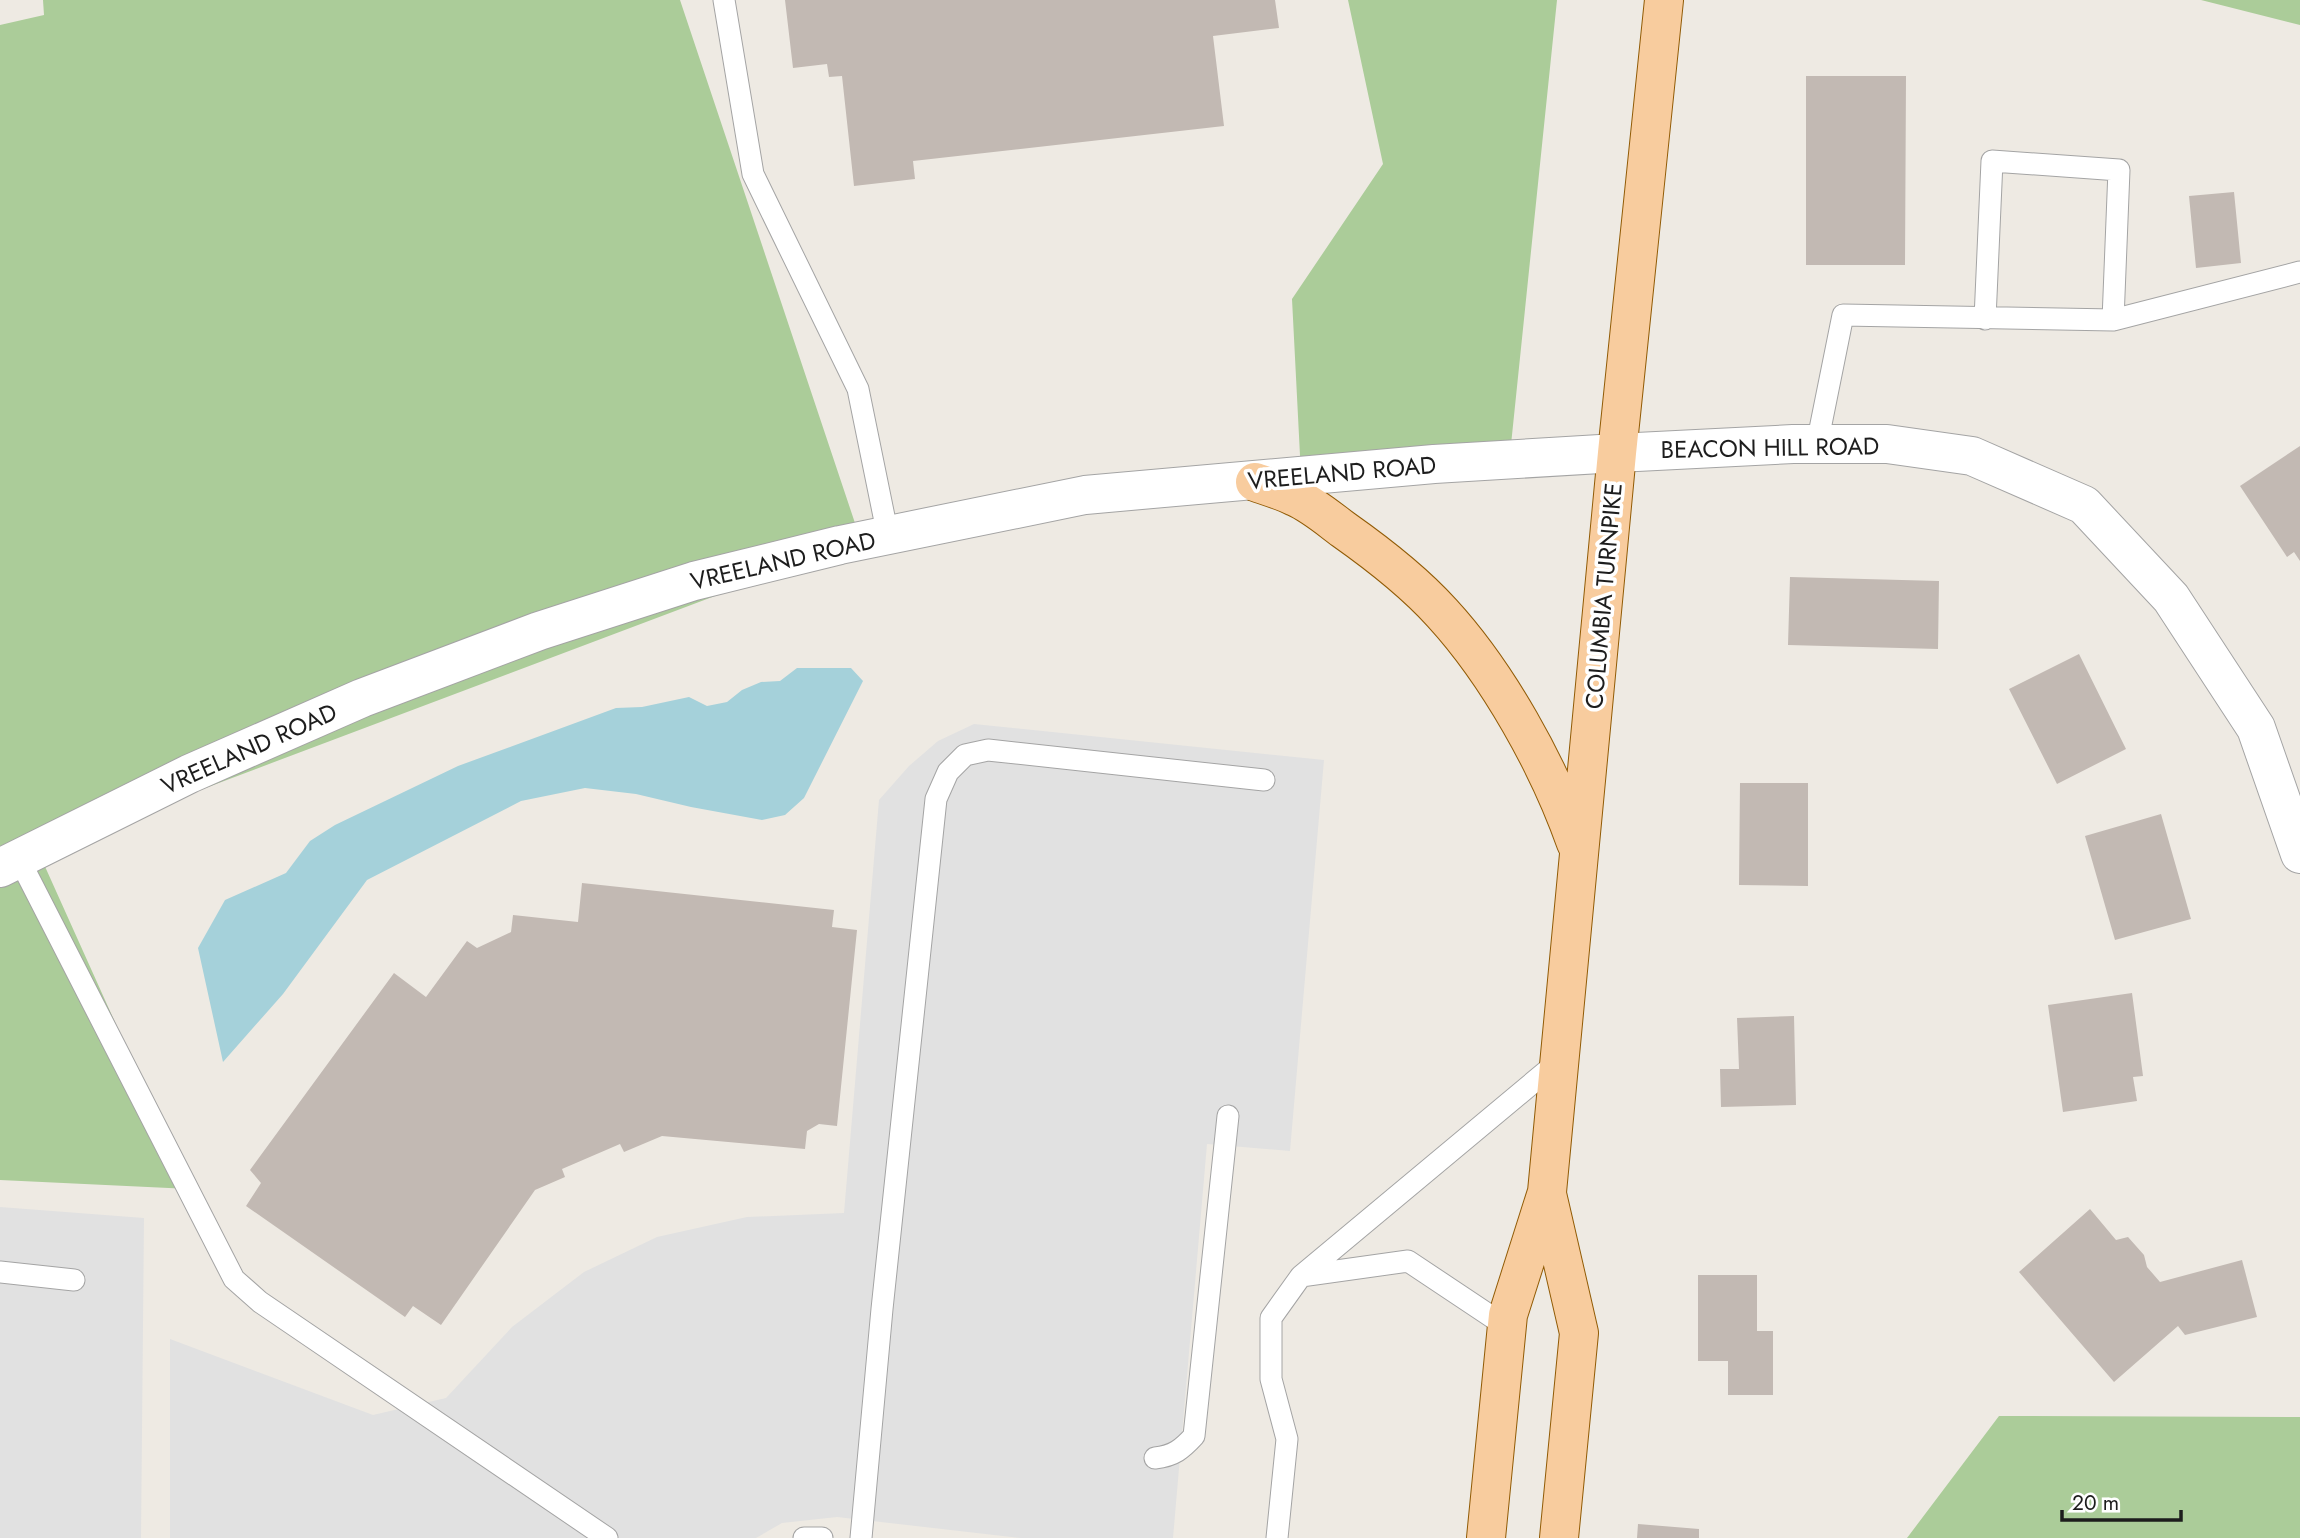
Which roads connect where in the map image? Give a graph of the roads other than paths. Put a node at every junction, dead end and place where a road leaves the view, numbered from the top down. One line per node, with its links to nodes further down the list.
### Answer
1 (724, 0): 9 (lane)
2 (1664, 0): 7 (main road, COLUMBIA TURNPIKE)
3 (2300, 272): 5 (lane)
4 (1985, 319): 5 (lane); 5 (lane); 6 (lane)
5 (2113, 320)
6 (1817, 444): 7 (street, BEACON HILL ROAD); 12 (street, BEACON HILL ROAD)
7 (1617, 453): 8 (street, VREELAND ROAD); 11 (main road, COLUMBIA TURNPIKE)
8 (1255, 482): 9 (street, VREELAND ROAD); 11 (main road)
9 (888, 536): 13 (street, VREELAND ROAD)
10 (1264, 780): 25 (lane)
11 (1579, 853): 14 (main road, COLUMBIA TURNPIKE)
12 (2300, 854)
13 (10, 863): 22 (lane)
14 (1560, 1059): 16 (main road, COLUMBIA TURNPIKE); 18 (lane)
15 (1228, 1116): 21 (lane)
16 (1547, 1192): 20 (main road, COLUMBIA TURNPIKE); 28 (main road, COLUMBIA TURNPIKE)
17 (0, 1272): 19 (lane)
18 (1301, 1276): 20 (lane); 26 (lane)
19 (74, 1280)
20 (1507, 1327): 27 (main road, COLUMBIA TURNPIKE)
21 (1155, 1458)
22 (607, 1538)
23 (804, 1538): 24 (lane)
24 (822, 1538)
25 (861, 1538)
26 (1277, 1538)
27 (1486, 1538)
28 (1559, 1538)

